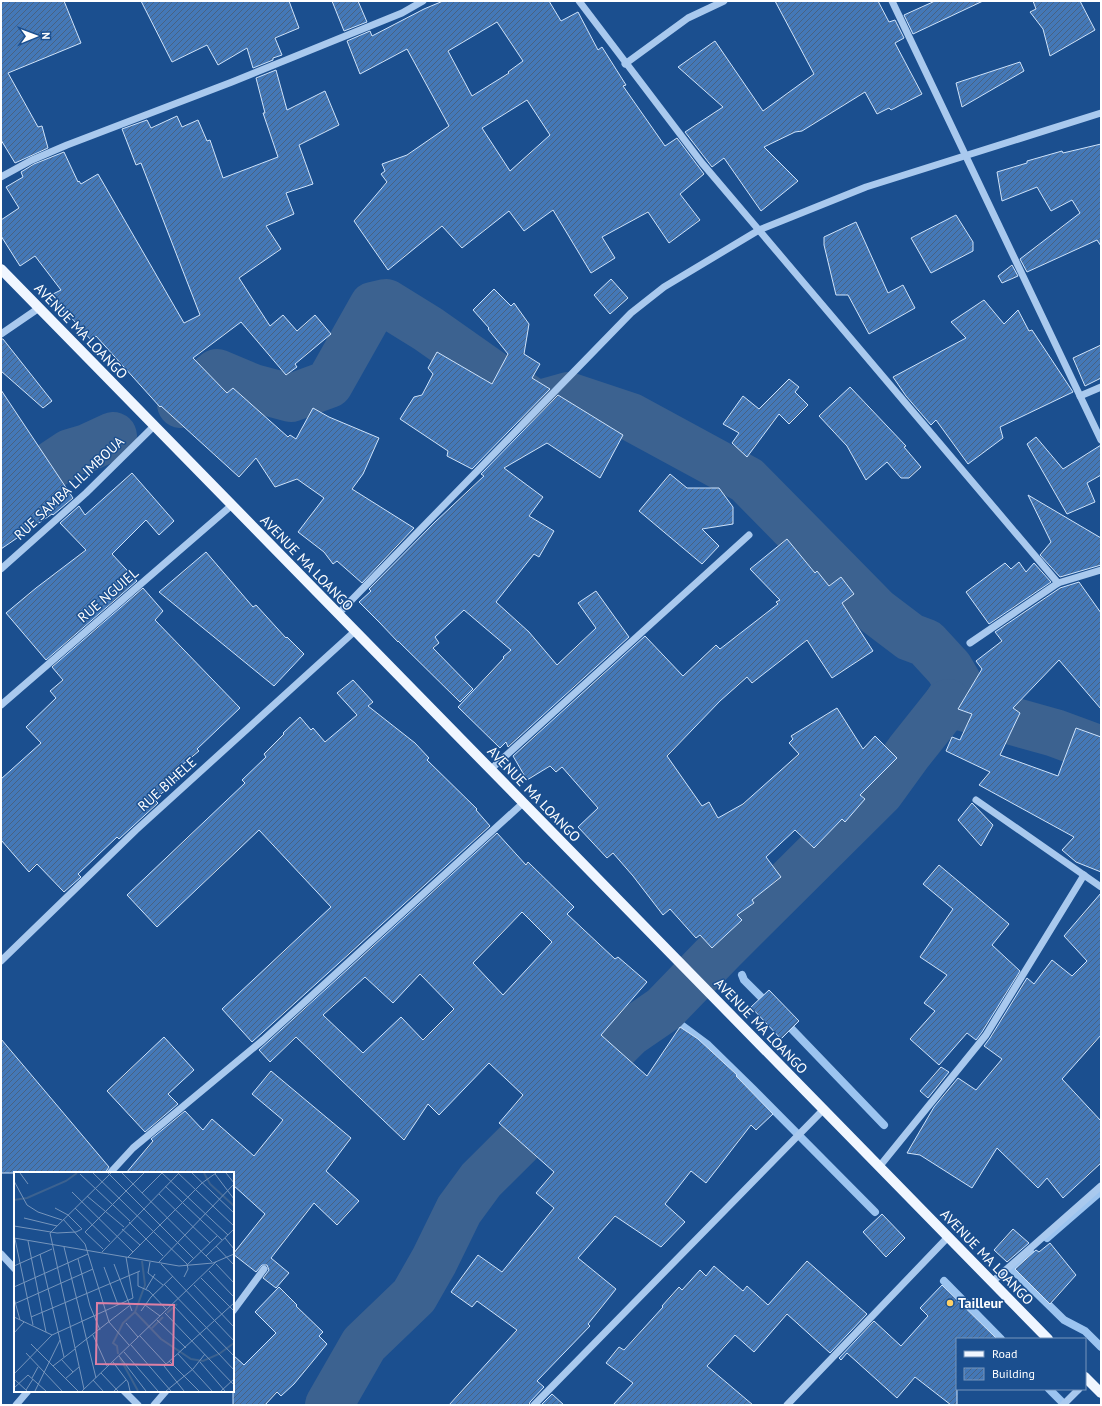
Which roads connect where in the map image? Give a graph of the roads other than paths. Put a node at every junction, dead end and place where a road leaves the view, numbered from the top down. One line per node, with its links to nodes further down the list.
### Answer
1 (423, 1): 8 (street)
2 (579, 1): 5 (street)
3 (724, 1): 5 (street)
4 (892, 1): 7 (street)
5 (625, 64): 9 (street)
6 (1101, 112): 7 (street)
7 (966, 155): 9 (street); 14 (street)
8 (1, 177)
9 (759, 230): 21 (street); 22 (street)
10 (1, 268): 11 (main road, AVENUE MA LOANGO)
11 (38, 308): 12 (street); 15 (main road, AVENUE MA LOANGO)
12 (1, 334)
13 (1101, 387): 14 (street)
14 (1080, 396): 16 (street)
15 (154, 426): 17 (main road, AVENUE MA LOANGO); 19 (street, RUE SAMBA LILIMBOUA)
16 (1101, 440)
17 (232, 505): 22 (main road, AVENUE MA LOANGO); 25 (street, RUE NGUIEL)
18 (749, 535): 26 (street)
19 (1, 569)
20 (1101, 570): 21 (street)
21 (1058, 584): 24 (street)
22 (338, 614): 23 (main road, AVENUE MA LOANGO)
23 (355, 631): 26 (main road, AVENUE MA LOANGO); 31 (street, RUE BIHELE)
24 (970, 643)
25 (1, 705)
26 (490, 770): 28 (main road, AVENUE MA LOANGO)
27 (976, 800): 29 (street)
28 (523, 803): 32 (main road, AVENUE MA LOANGO); 34 (street)
29 (1084, 875): 30 (street); 33 (street)
30 (1101, 887)
31 (1, 961)
32 (823, 1110): 33 (main road, AVENUE MA LOANGO); 52 (street)
33 (879, 1167): 36 (main road, AVENUE MA LOANGO)
34 (111, 1172)
35 (1101, 1186): 40 (street)
36 (948, 1237): 40 (main road, AVENUE MA LOANGO); 53 (street)
37 (1, 1254): 38 (street)
38 (14, 1268)
39 (264, 1269): 41 (street)
40 (992, 1282): 42 (main road, AVENUE MA LOANGO)
41 (234, 1310)
42 (1047, 1338)
43 (1086, 1380): 48 (main road)
44 (1078, 1390): 54 (street)
45 (27, 1392): 49 (street)
46 (125, 1392): 50 (street)
47 (165, 1392): 51 (street)
48 (1101, 1393)
49 (16, 1405)
50 (138, 1405)
51 (154, 1405)
52 (534, 1405)
53 (787, 1405)
54 (1063, 1405)

